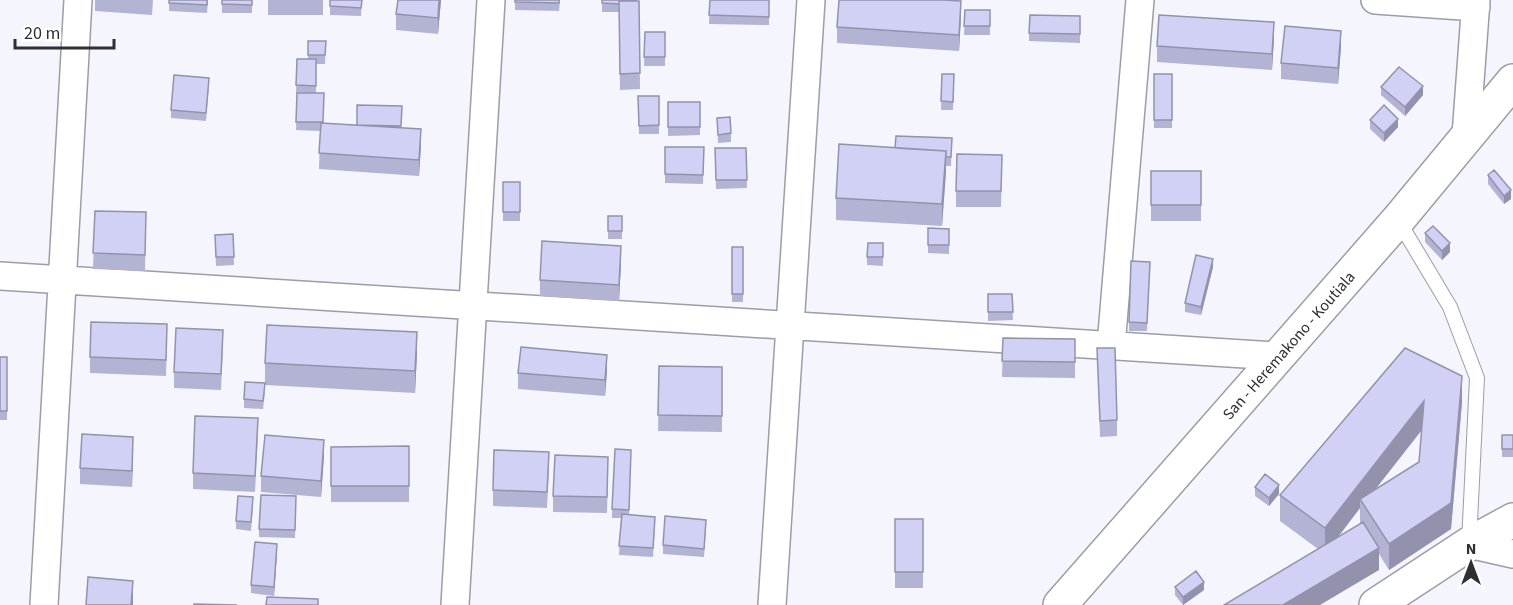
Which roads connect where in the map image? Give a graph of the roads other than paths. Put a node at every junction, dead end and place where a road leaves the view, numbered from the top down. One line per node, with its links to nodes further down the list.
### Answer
1 (78, 0): 11 (street)
2 (491, 0): 12 (street)
3 (812, 0): 13 (street)
4 (1140, 0): 14 (street)
5 (1375, 0): 6 (street)
6 (1476, 3): 8 (street)
7 (1513, 81): 8 (main road, San - Heremakono - Koutiala)
8 (1466, 136): 9 (main road, San - Heremakono - Koutiala)
9 (1398, 220): 15 (main road, San - Heremakono - Koutiala); 17 (lane)
10 (0, 276): 11 (street)
11 (62, 280): 12 (street); 19 (street)
12 (473, 306): 13 (street); 20 (street)
13 (791, 326): 14 (street); 21 (street)
14 (1111, 346): 15 (street)
15 (1276, 356): 22 (main road, San - Heremakono - Koutiala)
16 (1513, 520): 17 (main road)
17 (1469, 544): 18 (street); 23 (main road)
18 (1513, 554)
19 (44, 605)
20 (455, 605)
21 (772, 605)
22 (1060, 605)
23 (1376, 605)

